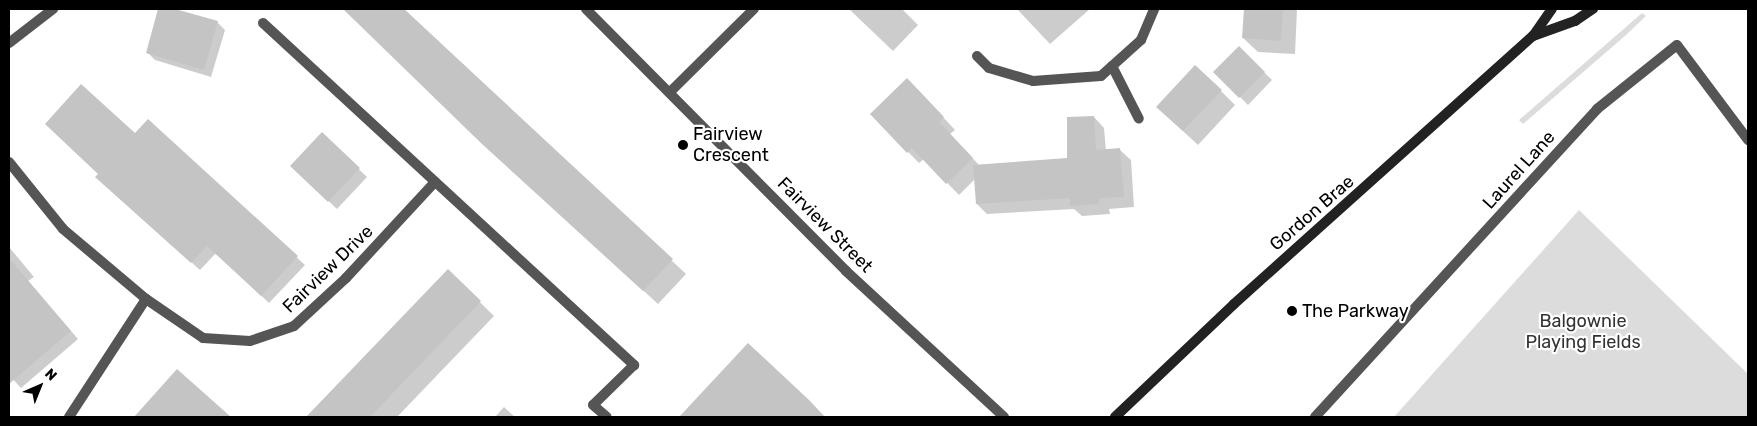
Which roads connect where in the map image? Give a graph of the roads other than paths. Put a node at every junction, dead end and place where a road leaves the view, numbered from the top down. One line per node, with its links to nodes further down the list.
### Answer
1 (53, 9): 9 (street)
2 (586, 9): 12 (street, Fairview Street)
3 (754, 9): 12 (street)
4 (1154, 9): 11 (street)
5 (1552, 9): 8 (main road, Gordon Brae)
6 (1593, 9): 8 (main road, Gordon Brae)
7 (263, 23): 16 (street)
8 (1533, 36): 21 (main road, Gordon Brae)
9 (9, 43)
10 (977, 56): 11 (street)
11 (1112, 66): 13 (street)
12 (670, 92): 20 (street, Fairview Street)
13 (1139, 119)
14 (1748, 140): 22 (street, Laurel Lane)
15 (9, 162): 17 (street, Fairview Drive)
16 (435, 182): 17 (street, Fairview Drive); 19 (street)
17 (146, 299): 18 (street)
18 (69, 417)
19 (607, 417)
20 (1004, 417)
21 (1115, 417)
22 (1315, 417)

